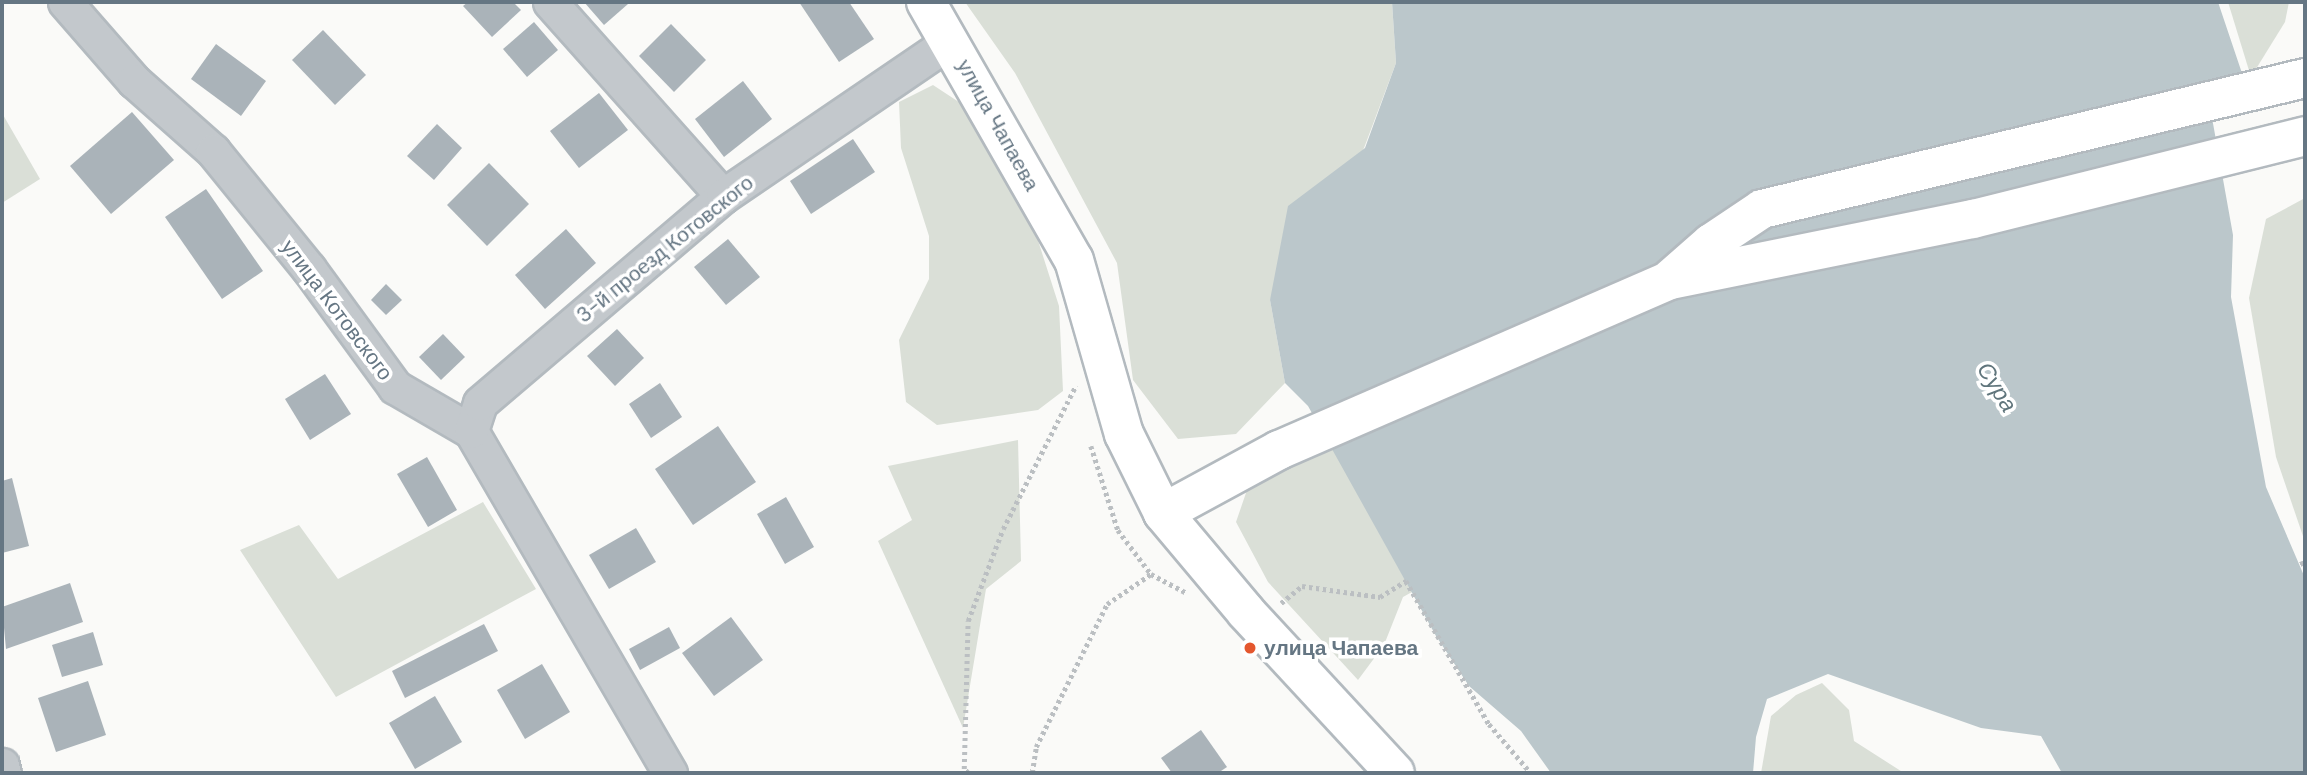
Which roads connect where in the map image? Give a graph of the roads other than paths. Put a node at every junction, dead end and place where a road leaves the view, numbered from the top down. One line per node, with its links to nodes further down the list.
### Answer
1 (65, 2): 9 (street, улица Котовского)
2 (550, 2): 7 (street)
3 (926, 2): 4 (main road, улица Чапаева)
4 (950, 41): 7 (street, 3-й проезд Котовского); 10 (main road, улица Чапаева)
5 (2304, 78): 8 (main road)
6 (2302, 137): 8 (main road)
7 (723, 195): 9 (street, 3-й проезд Котовского)
8 (1670, 280): 10 (main road)
9 (471, 431): 13 (street, улица Котовского)
10 (1163, 513): 14 (main road, улица Чапаева)
11 (2, 765): 12 (street)
12 (4, 773)
13 (670, 773)
14 (1395, 773)

